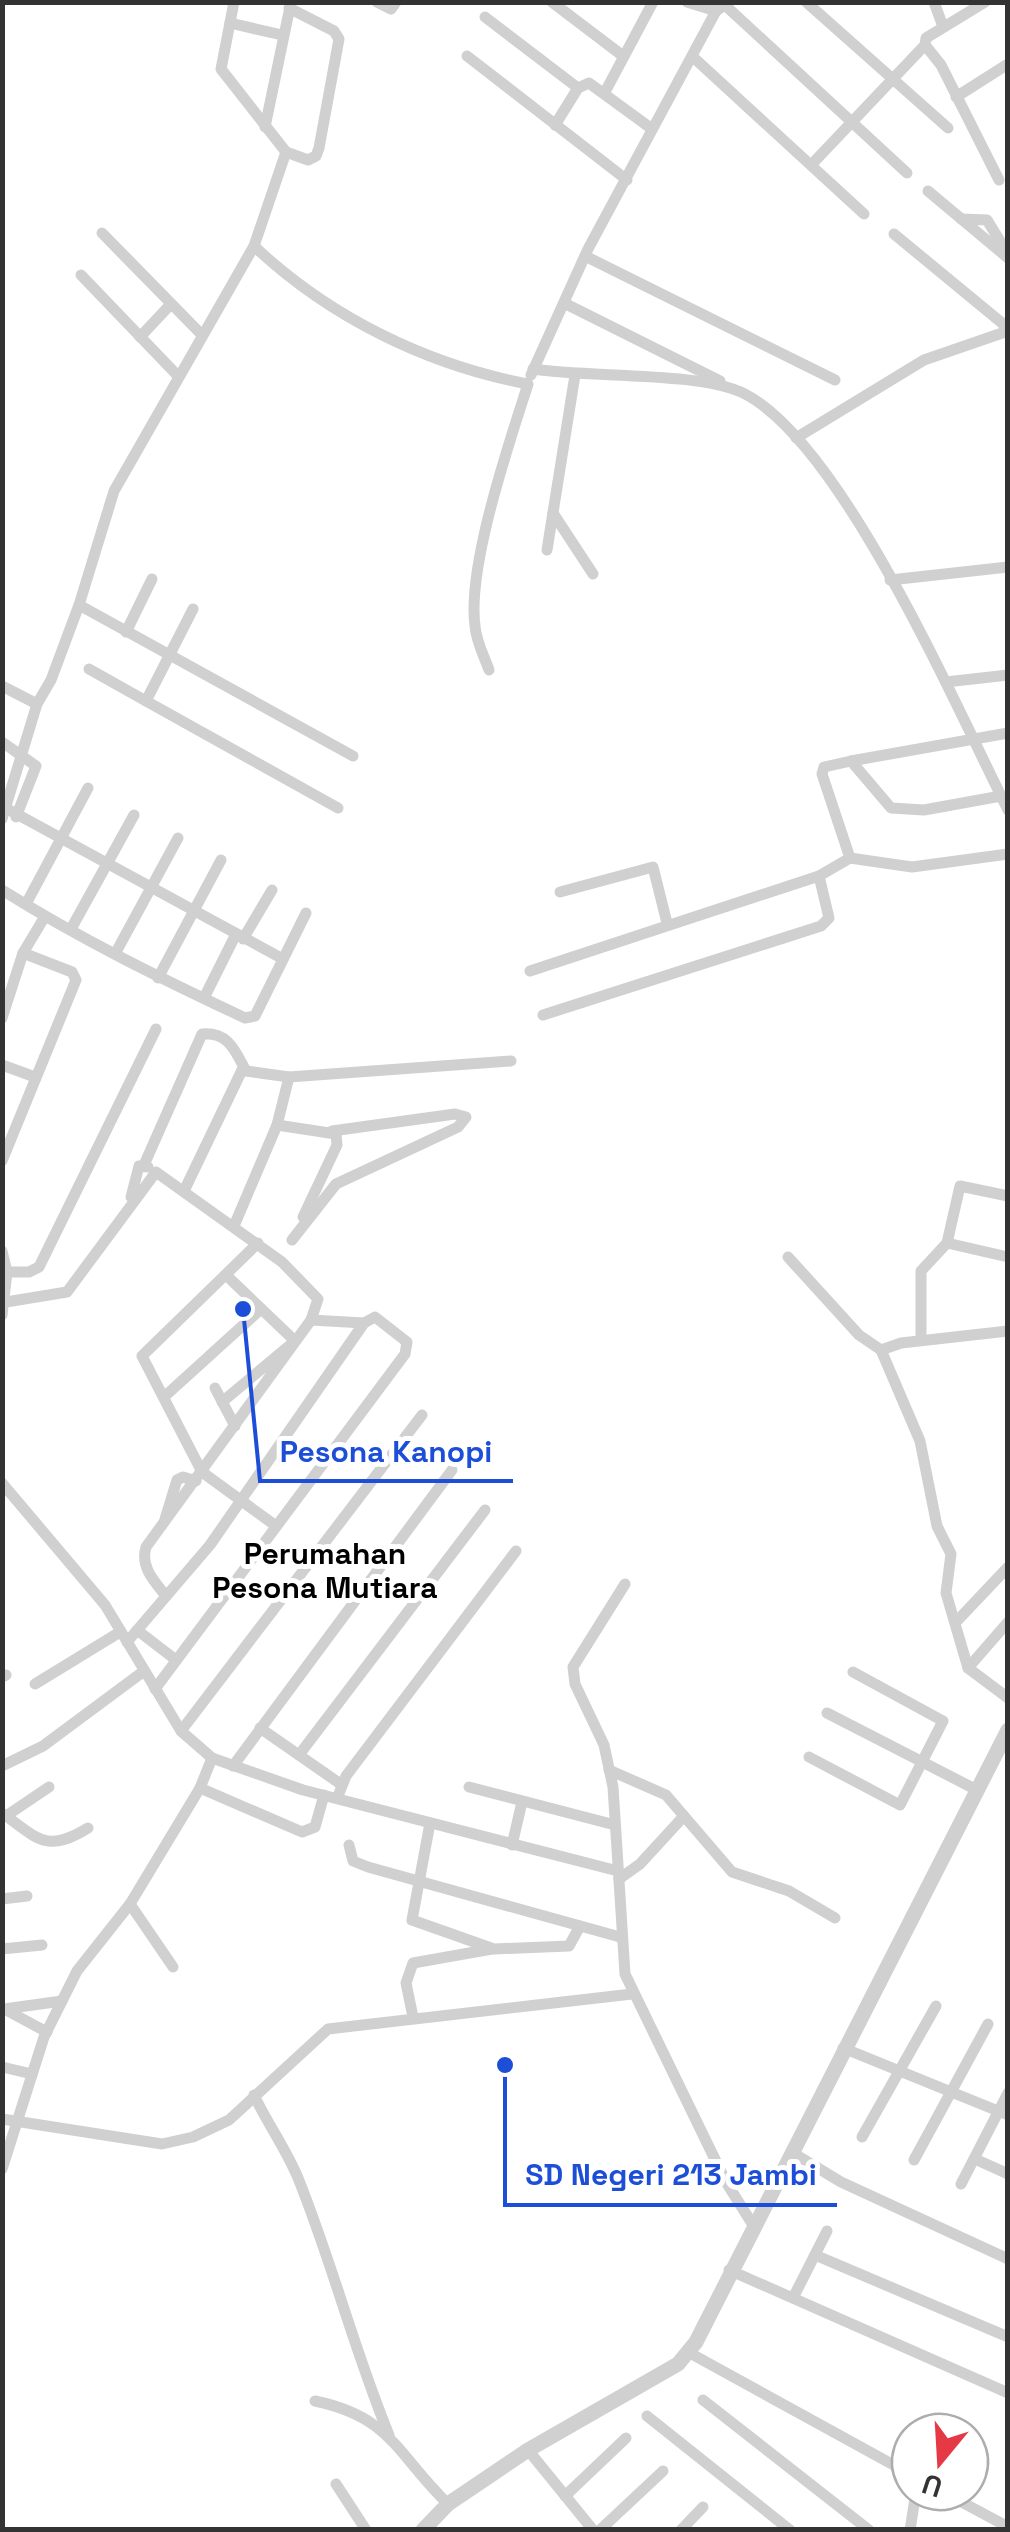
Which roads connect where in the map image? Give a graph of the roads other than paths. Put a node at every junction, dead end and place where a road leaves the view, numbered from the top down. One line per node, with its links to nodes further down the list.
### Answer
1 (234, 2): 13 (street)
2 (378, 2): 3 (street)
3 (396, 2)
4 (552, 2): 18 (street)
5 (653, 2): 18 (street)
6 (687, 2): 11 (street)
7 (806, 2): 21 (street)
8 (934, 2): 14 (street)
9 (985, 2): 14 (street)
10 (290, 5): 15 (street); 30 (street)
11 (724, 7): 19 (street); 25 (street)
12 (485, 18): 22 (street)
13 (230, 23): 15 (street); 27 (street)
14 (942, 24): 16 (street)
15 (282, 36): 27 (street)
16 (925, 45): 21 (street); 24 (street)
17 (467, 56): 26 (street)
18 (623, 56): 23 (street)
19 (693, 57): 29 (street); 31 (street)
20 (1007, 67): 24 (street)
21 (894, 80): 25 (street); 28 (street)
22 (578, 88): 23 (street); 26 (street)
23 (605, 92): 29 (street)
24 (956, 97): 34 (street)
25 (852, 122): 31 (street); 32 (street)
26 (555, 124): 33 (street)
27 (266, 127): 30 (street)
28 (948, 128)
29 (652, 129): 33 (street)
30 (286, 152): 39 (street)
31 (813, 164): 36 (street)
32 (907, 173)
33 (627, 180): 40 (street)
34 (999, 180)
35 (928, 191): 41 (street)
36 (864, 214)
37 (102, 232): 44 (street)
38 (894, 234): 45 (street)
39 (254, 246): 46 (street); 52 (street)
40 (585, 256): 43 (street); 51 (street)
41 (1008, 256)
42 (81, 275): 47 (street)
43 (564, 304): 48 (street); 53 (street)
44 (170, 305): 46 (street); 47 (street)
45 (1008, 329): 54 (street)
46 (202, 335): 50 (street)
47 (140, 336): 50 (street)
48 (533, 369): 49 (street); 52 (street)
49 (575, 375): 53 (street); 55 (street)
50 (178, 376): 61 (street)
51 (835, 380)
52 (528, 384): 66 (street)
53 (746, 394): 54 (street)
54 (796, 438): 60 (street)
55 (553, 512): 56 (street); 58 (street)
56 (546, 550)
57 (1008, 567): 60 (street)
58 (593, 574)
59 (152, 579): 63 (street)
60 (890, 580): 68 (street)
61 (79, 605): 63 (street); 71 (street)
62 (192, 609): 64 (street)
63 (126, 632): 64 (street)
64 (168, 655): 70 (street); 76 (street)
65 (89, 669): 70 (street)
66 (489, 670)
67 (1008, 675): 68 (street)
68 (946, 682): 73 (street)
69 (2, 686): 71 (street)
70 (146, 701): 80 (street)
71 (37, 704): 75 (street)
72 (1008, 733): 73 (street)
73 (972, 736): 77 (street); 79 (street)
74 (2, 742): 75 (street)
75 (22, 753): 82 (street)
76 (353, 756)
77 (851, 761): 79 (street); 87 (street)
78 (88, 788): 85 (street)
79 (1001, 796): 81 (street)
80 (338, 808)
81 (1008, 810)
82 (7, 813): 85 (street)
83 (134, 814): 89 (street)
84 (178, 838): 91 (street)
85 (59, 840): 89 (street); 95 (street)
86 (1008, 854): 87 (street)
87 (850, 858): 90 (street)
88 (222, 860): 96 (street)
89 (103, 865): 91 (street); 100 (street)
90 (819, 876): 99 (street); 108 (street)
91 (149, 889): 96 (street); 103 (street)
92 (2, 890): 95 (street)
93 (272, 890): 101 (street)
94 (560, 892): 99 (street)
95 (26, 904): 98 (street)
96 (192, 912): 101 (street); 106 (street)
97 (306, 912): 104 (street)
98 (44, 918): 100 (street); 102 (street)
99 (667, 923): 105 (street)
100 (71, 929): 103 (street)
101 (240, 936): 104 (street); 107 (street)
102 (23, 953): 109 (street); 115 (street)
103 (115, 954): 106 (street)
104 (283, 958): 107 (street)
105 (530, 971)
106 (158, 978): 107 (street)
107 (204, 998)
108 (543, 1015)
109 (2, 1018)
110 (156, 1029): 130 (street)
111 (511, 1061): 114 (street)
112 (2, 1065): 115 (street)
113 (243, 1068): 114 (street); 119 (street); 120 (street)
114 (289, 1076): 116 (street)
115 (35, 1077): 118 (street)
116 (277, 1125): 117 (street); 122 (street)
117 (332, 1131): 123 (street); 123 (street)
118 (2, 1160)
119 (150, 1168): 120 (street); 132 (street)
120 (184, 1191): 122 (street)
121 (1008, 1196): 125 (street)
122 (234, 1226): 124 (street)
123 (292, 1240): 129 (street)
124 (258, 1243): 129 (street); 131 (street)
125 (946, 1243): 128 (street); 137 (street)
126 (2, 1251): 130 (street)
127 (788, 1256): 139 (street)
128 (1008, 1256)
129 (282, 1262): 134 (street)
130 (7, 1272): 132 (street)
131 (227, 1276): 133 (street); 141 (street)
132 (4, 1309)
133 (260, 1309): 138 (street); 141 (street)
134 (311, 1320): 135 (street); 138 (street)
135 (364, 1323): 149 (street); 151 (street)
136 (1008, 1331): 137 (street)
137 (921, 1340): 139 (street)
138 (295, 1341): 142 (street); 144 (street)
139 (881, 1350): 156 (street)
140 (215, 1388): 142 (street)
141 (164, 1397): 146 (street)
142 (222, 1402): 144 (street)
143 (422, 1415): 170 (street)
144 (235, 1426): 146 (street)
145 (452, 1470): 168 (street)
146 (199, 1477): 149 (street); 155 (street)
147 (2, 1483): 148 (street)
148 (8, 1497): 159 (street)
149 (240, 1502): 151 (street); 155 (street)
150 (485, 1510): 172 (street)
151 (276, 1526): 160 (street)
152 (516, 1551): 183 (street)
153 (1008, 1567): 156 (street)
154 (625, 1584): 178 (street)
155 (166, 1596): 158 (street)
156 (956, 1622): 161 (street)
157 (1008, 1622): 161 (street)
158 (137, 1630): 159 (street); 160 (street)
159 (124, 1637): 162 (street); 164 (street)
160 (176, 1660): 165 (street)
161 (968, 1668): 166 (street)
162 (144, 1671): 165 (street); 176 (street)
163 (854, 1672): 175 (street)
164 (35, 1684)
165 (155, 1689): 170 (street)
166 (1008, 1698)
167 (827, 1713): 175 (street)
168 (260, 1728): 172 (street); 177 (street)
169 (1008, 1730): 171 (street)
170 (181, 1731): 174 (street)
171 (1002, 1753): 182 (street)
172 (299, 1756): 183 (street)
173 (810, 1757): 175 (street)
174 (212, 1758): 177 (street); 181 (street)
175 (922, 1762): 182 (street)
176 (2, 1766)
177 (233, 1766): 184 (street)
178 (609, 1770): 187 (street); 189 (street)
179 (49, 1787): 186 (street)
180 (469, 1787): 185 (street)
181 (200, 1788): 184 (street); 197 (street)
182 (975, 1789): 212 (street)
183 (340, 1791): 184 (street); 188 (street)
184 (324, 1795)
185 (522, 1802): 189 (street); 191 (street)
186 (4, 1814): 190 (street)
187 (684, 1816): 193 (street); 198 (street)
188 (430, 1822): 191 (street); 194 (street)
189 (615, 1825): 193 (street)
190 (88, 1828)
191 (512, 1845): 193 (street)
192 (349, 1846): 194 (street)
193 (619, 1875): 200 (street)
194 (418, 1881): 199 (street); 202 (street)
195 (28, 1896): 196 (street)
196 (2, 1898)
197 (130, 1904): 204 (street); 206 (street)
198 (834, 1918)
199 (580, 1926): 200 (street); 202 (street)
200 (620, 1938): 205 (street)
201 (42, 1945): 203 (street)
202 (494, 1948): 209 (street)
203 (2, 1949)
204 (173, 1967)
205 (632, 1994): 209 (street); 229 (street)
206 (62, 2001): 208 (street); 211 (street)
207 (936, 2006): 214 (street)
208 (3, 2009): 211 (street)
209 (413, 2017): 218 (street)
210 (988, 2024): 216 (street)
211 (47, 2032): 215 (street)
212 (843, 2048): 214 (street); 223 (street)
213 (2, 2068): 215 (street)
214 (899, 2070): 216 (street); 222 (street)
215 (32, 2074): 221 (street)
216 (950, 2092): 219 (street); 225 (street)
217 (1008, 2093): 219 (street)
218 (254, 2095): 221 (street); 241 (street)
219 (1002, 2113): 224 (street)
220 (2, 2119): 221 (street)
221 (17, 2122): 226 (street)
222 (862, 2137)
223 (793, 2154): 229 (street); 232 (street)
224 (975, 2159): 227 (street); 228 (street)
225 (914, 2160)
226 (2, 2169)
227 (1008, 2174)
228 (961, 2184)
229 (753, 2225): 233 (street)
230 (827, 2232): 231 (street)
231 (814, 2255): 234 (street); 235 (street)
232 (1008, 2259)
233 (728, 2270): 234 (street); 236 (street)
234 (794, 2296): 237 (street)
235 (1008, 2337)
236 (688, 2352): 243 (street); 244 (street)
237 (1008, 2393)
238 (703, 2400): 257 (street)
239 (316, 2401): 241 (street)
240 (647, 2416): 256 (street)
241 (390, 2434): 248 (street)
242 (626, 2438): 247 (street)
243 (528, 2450): 247 (street); 248 (street)
244 (890, 2463)
245 (664, 2471): 254 (street)
246 (336, 2484): 252 (street)
247 (566, 2496): 254 (street)
248 (448, 2504): 253 (street)
249 (704, 2507): 255 (street)
250 (980, 2512): 251 (street)
251 (1008, 2527)
252 (366, 2530)
253 (423, 2530)
254 (596, 2530)
255 (681, 2530)
256 (790, 2530)
257 (869, 2530)

